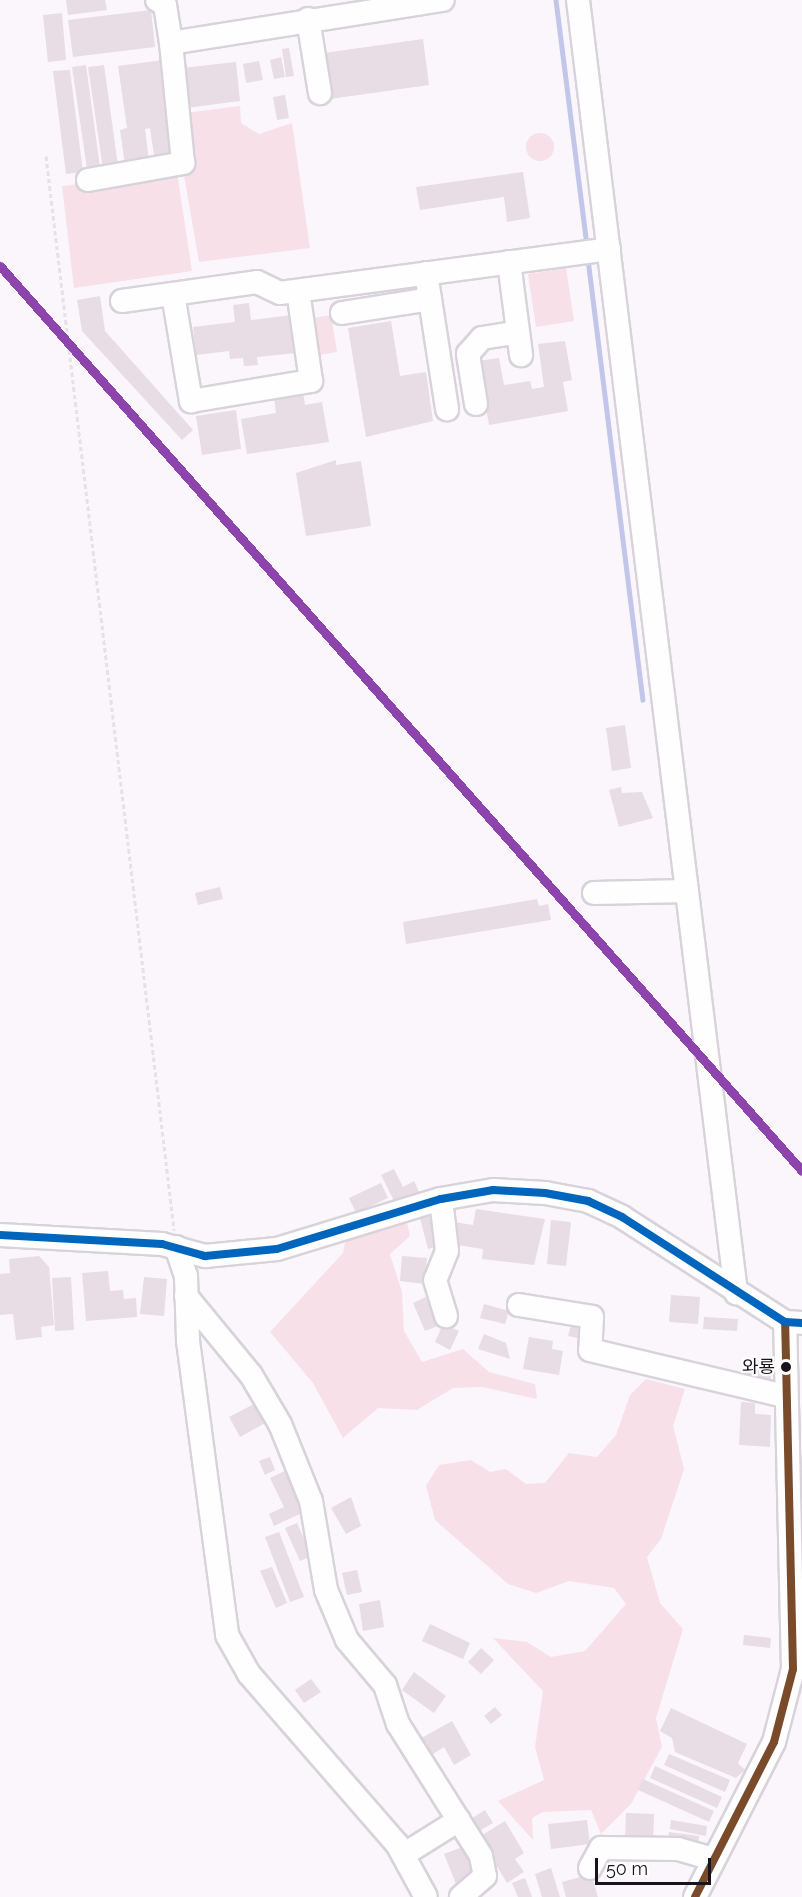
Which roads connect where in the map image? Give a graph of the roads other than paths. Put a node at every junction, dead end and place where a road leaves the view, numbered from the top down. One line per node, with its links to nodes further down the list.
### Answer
1 (158, 0): 5 (street)
2 (443, 0): 4 (street)
3 (578, 0): 8 (street)
4 (308, 19): 5 (street); 6 (street)
5 (171, 43): 7 (street)
6 (320, 93)
7 (88, 180)
8 (608, 249): 9 (street); 20 (street)
9 (509, 262): 10 (street); 16 (street)
10 (426, 273): 11 (street); 13 (street)
11 (298, 291): 12 (street); 12 (street)
12 (173, 294): 14 (street)
13 (430, 299): 15 (street); 19 (street)
14 (122, 301)
15 (342, 313)
16 (518, 332): 17 (street); 18 (street)
17 (521, 355)
18 (476, 404)
19 (447, 409)
20 (687, 891): 21 (street); 25 (street)
21 (594, 893)
22 (441, 1199): 24 (street); 25 (street); 28 (street)
23 (0, 1235): 24 (street)
24 (176, 1247): 26 (street)
25 (736, 1293): 29 (street)
26 (186, 1296): 31 (street); 32 (street)
27 (519, 1305): 30 (street)
28 (446, 1316)
29 (794, 1322): 30 (street)
30 (785, 1396): 33 (street)
31 (459, 1820): 32 (street); 36 (street)
32 (403, 1855): 35 (street)
33 (714, 1859): 34 (street); 37 (street)
34 (590, 1868)
35 (426, 1897)
36 (461, 1897)
37 (695, 1897)

